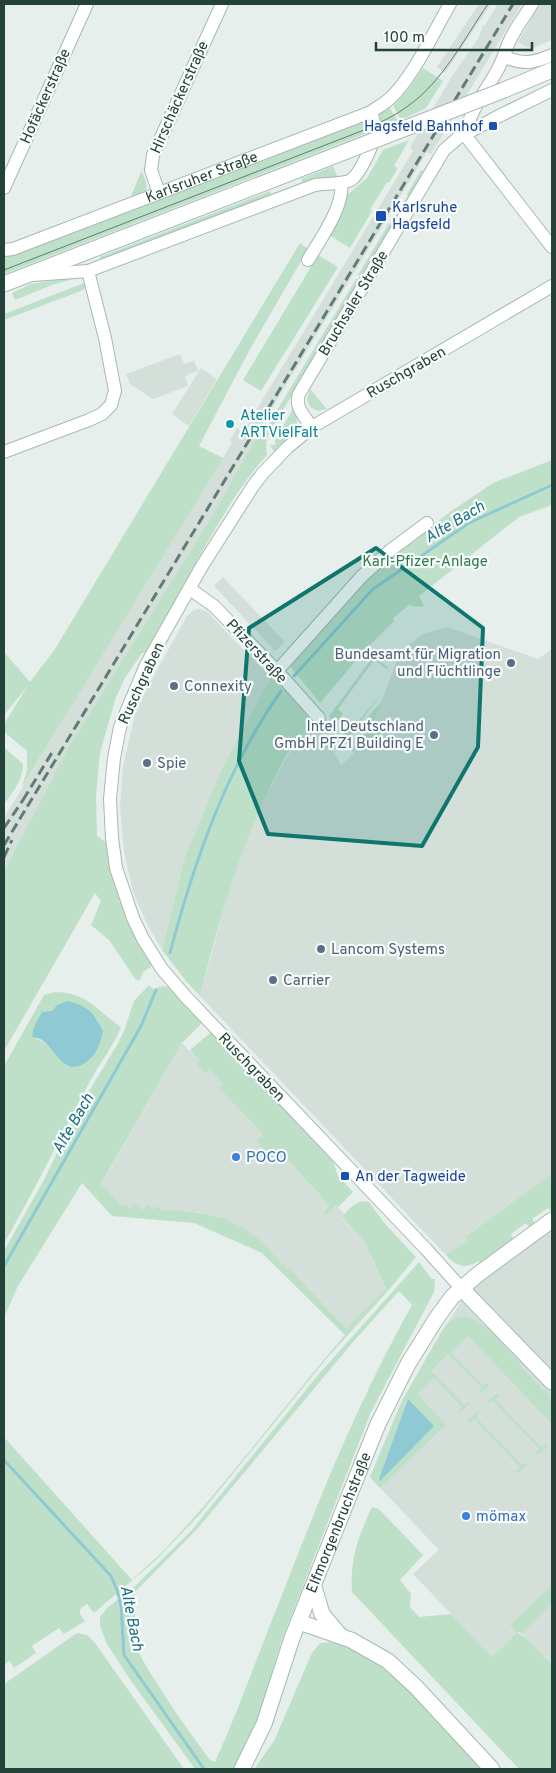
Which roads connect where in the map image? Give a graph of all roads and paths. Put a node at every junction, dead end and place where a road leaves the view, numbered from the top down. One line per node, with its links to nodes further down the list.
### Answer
1 (87, 4): 12 (street, Hofäckerstraße)
2 (222, 4): 13 (street, Hirschäckerstraße)
3 (450, 4): 9 (street, Karlsruher Straße)
4 (532, 4): 6 (street)
5 (552, 55): 6 (street)
6 (505, 57): 10 (street)
7 (552, 70): 18 (main road, Karlsruher Straße, bridge)
8 (552, 90): 10 (street)
9 (371, 112): 11 (street); 13 (street, Karlsruher Straße)
10 (465, 135): 14 (street); 21 (street, Bruchsaler Straße)
11 (341, 183): 16 (street); 17 (street, Karlsruher Straße)
12 (4, 188)
13 (159, 193): 15 (street, Karlsruher Straße)
14 (552, 247)
15 (4, 250)
16 (308, 260)
17 (88, 271): 18 (street, Karlsruher Straße); 22 (street)
18 (24, 276): 19 (main road, Karlsruher Straße)
19 (4, 284)
20 (552, 286): 21 (street, Ruschgraben)
21 (312, 427): 24 (street, Ruschgraben)
22 (4, 452)
23 (427, 522): 25 (street)
24 (190, 589): 25 (street, Pfizerstraße); 28 (street, Ruschgraben)
25 (277, 671): 26 (street, Pfizerstraße)
26 (319, 718)
27 (552, 1220): 28 (main road)
28 (461, 1288): 29 (main road); 30 (main road, Elfmorgenbruchstraße)
29 (552, 1382)
30 (314, 1586): 31 (main road, Elfmorgenbruchstraße); 32 (main road)
31 (299, 1622): 32 (main road); 33 (main road, Elfmorgenbruchstraße)
32 (340, 1636): 34 (main road)
33 (242, 1769)
34 (492, 1769)

